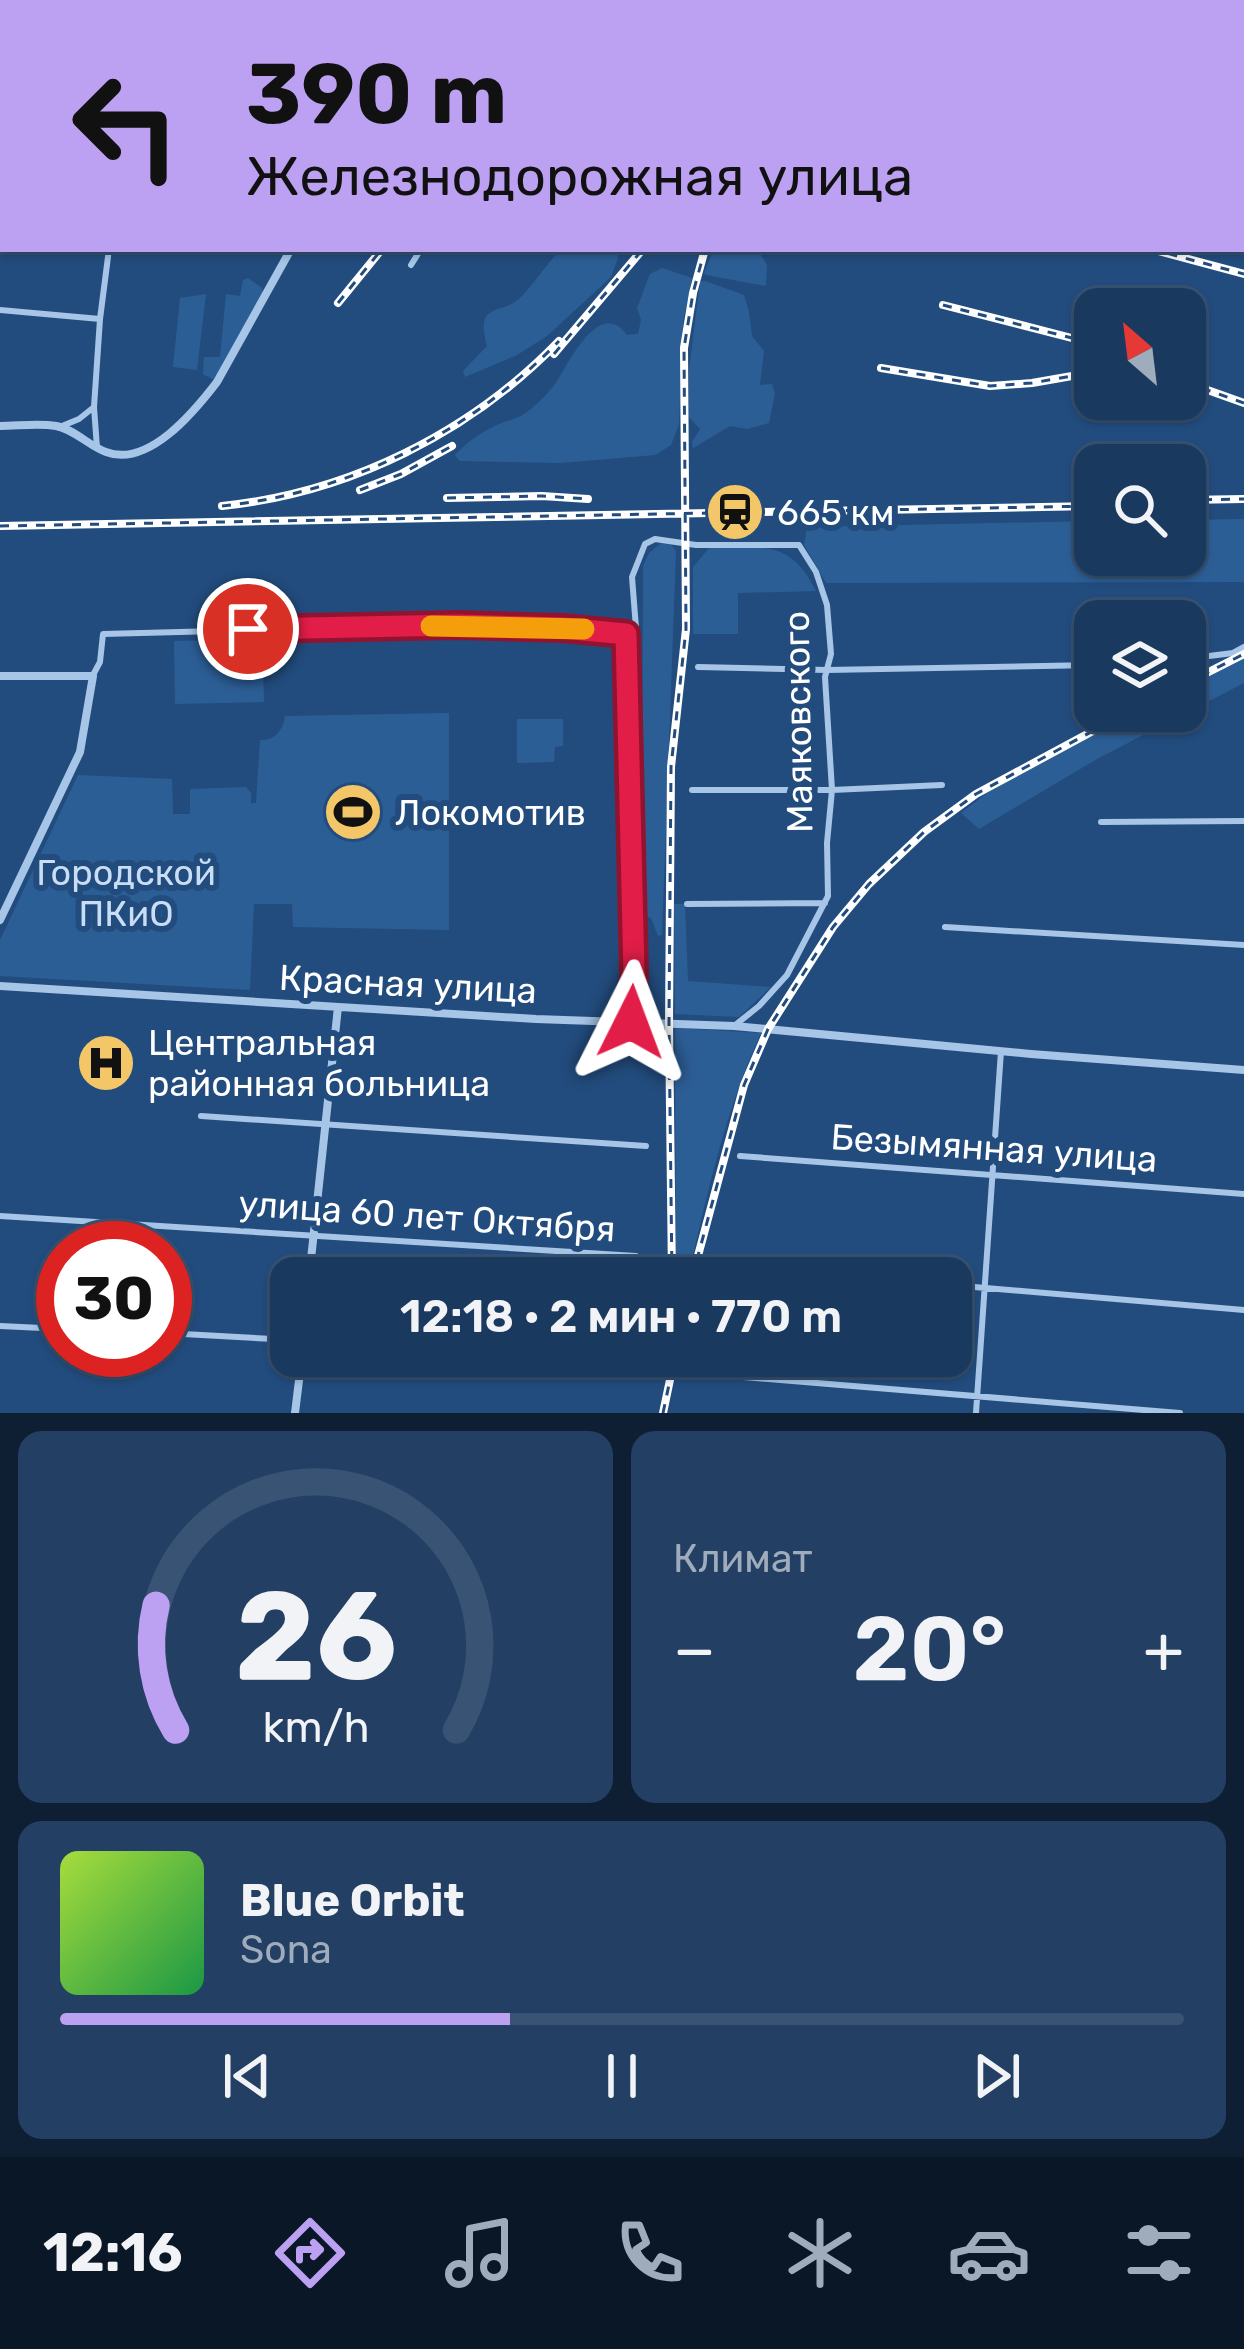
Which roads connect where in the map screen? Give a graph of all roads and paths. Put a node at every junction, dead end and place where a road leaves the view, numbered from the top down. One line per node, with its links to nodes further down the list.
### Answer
1 (109, 252): 6 (street)
2 (289, 252): 10 (street)
3 (419, 252): 4 (street)
4 (411, 265)
5 (0, 310): 6 (street)
6 (100, 319): 7 (street)
7 (94, 406): 9 (street); 10 (street)
8 (0, 426): 9 (street)
9 (60, 427): 10 (street)
10 (98, 448)
11 (626, 634): 16 (street, Маяковского); 18 (street); 31 (street)
12 (1244, 647): 13 (street)
13 (1206, 656)
14 (1074, 665): 16 (street)
15 (698, 667): 16 (street)
16 (827, 670): 21 (street, Маяковского)
17 (0, 676): 18 (street)
18 (93, 676): 26 (street)
19 (942, 785): 21 (street)
20 (692, 790): 21 (street)
21 (832, 790): 24 (street, Маяковского)
22 (1244, 821): 23 (street)
23 (1101, 822)
24 (825, 903): 25 (street); 32 (street, Маяковского)
25 (687, 904)
26 (0, 920)
27 (945, 927): 28 (street)
28 (1244, 945)
29 (0, 986): 30 (street, Красная улица)
30 (338, 1007): 31 (street, Красная улица); 36 (street)
31 (631, 1022): 32 (street, Красная улица)
32 (734, 1026): 33 (street, Красная улица)
33 (1001, 1051): 34 (street, Красная улица); 39 (street)
34 (1244, 1070)
35 (201, 1116): 36 (street)
36 (325, 1126): 37 (street); 42 (street)
37 (646, 1146)
38 (740, 1156): 39 (street, Безымянная улица)
39 (992, 1175): 40 (street, Безымянная улица); 46 (street)
40 (1244, 1194)
41 (0, 1216): 42 (street, улица 60 лет Октября)
42 (313, 1236): 43 (street, улица 60 лет Октября); 44 (street)
43 (636, 1256)
44 (311, 1257)
45 (972, 1287): 46 (street)
46 (984, 1288): 47 (street); 54 (street)
47 (1244, 1310)
48 (0, 1326): 49 (street)
49 (36, 1328)
50 (192, 1334): 51 (street)
51 (270, 1339)
52 (299, 1377): 55 (street)
53 (744, 1377): 54 (street)
54 (977, 1396): 56 (street); 57 (street)
55 (295, 1413)
56 (976, 1413)
57 (1180, 1413)

